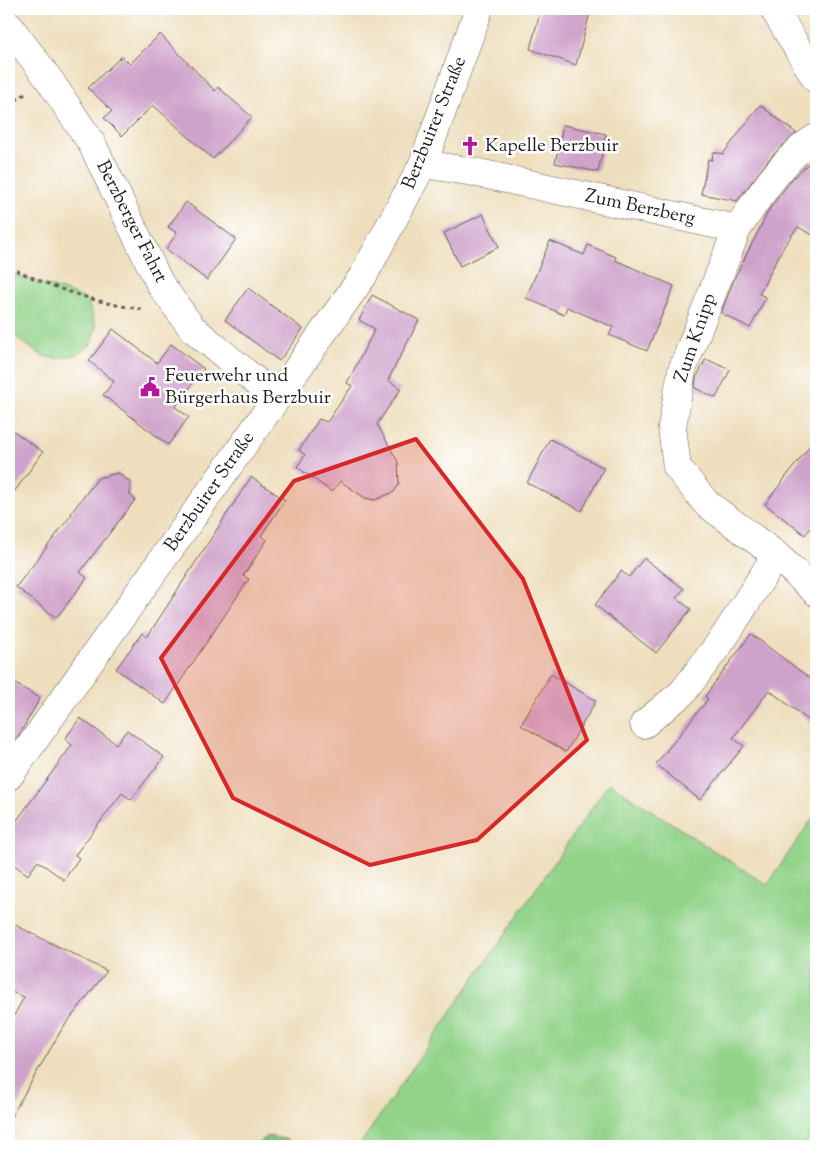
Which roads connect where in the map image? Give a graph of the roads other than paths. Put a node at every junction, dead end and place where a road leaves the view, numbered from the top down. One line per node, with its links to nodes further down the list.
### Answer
1 (480, 9): 6 (street, Berzbuirer Straße)
2 (774, 9): 4 (street)
3 (9, 26): 8 (street, Berzberger Fahrt)
4 (816, 79)
5 (816, 138): 7 (street)
6 (423, 164): 7 (street, Zum Berzberg); 8 (street, Berzbuirer Straße)
7 (737, 229): 9 (street, Zum Knipp)
8 (276, 398): 12 (street, Berzbuirer Straße)
9 (776, 555): 10 (street, Zum Knipp); 11 (street)
10 (816, 592)
11 (644, 724)
12 (9, 776)

